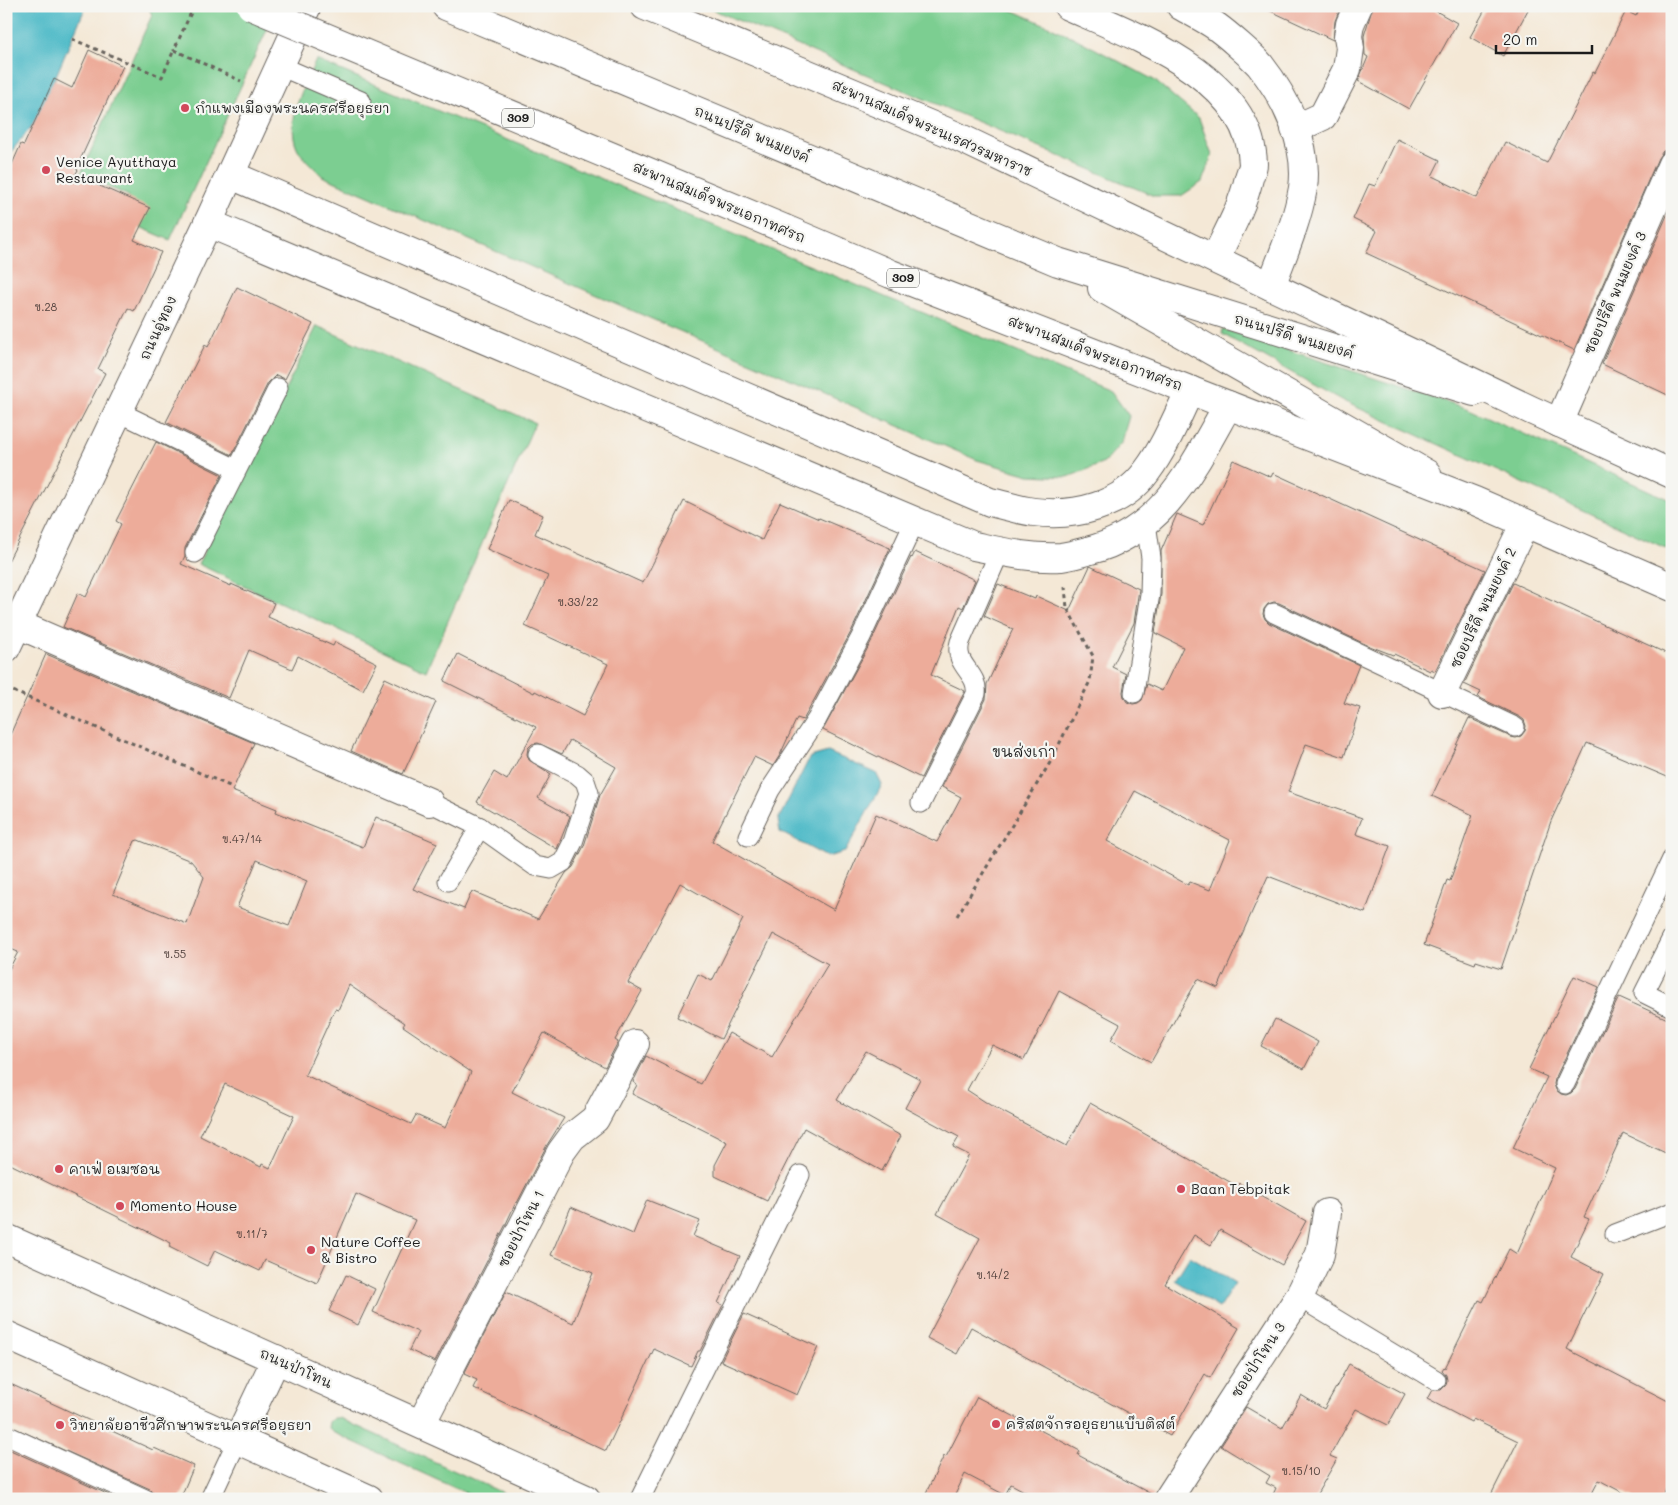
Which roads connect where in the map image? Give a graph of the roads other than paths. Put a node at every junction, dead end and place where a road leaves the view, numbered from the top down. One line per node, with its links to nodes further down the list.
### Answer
1 (251, 6): 18 (main road, สะพานสมเด็จพระเอกาทศรถ / 309, bridge)
2 (306, 6): 8 (main road, ถนนอู่ทอง)
3 (446, 6): 15 (main road, ถนนปรีดี พนมยงค์)
4 (645, 6): 14 (main road, สะพานสมเด็จพระนเรศวรมหาราช)
5 (1068, 6): 14 (main road)
6 (1181, 6): 10 (main road)
7 (1358, 6): 10 (main road)
8 (280, 66): 9 (lane); 12 (main road, ถนนอู่ทอง)
9 (361, 101)
10 (1295, 129): 16 (main road)
11 (1672, 164): 22 (main road, ซอยปรีดี พนมยงค์ 3)
12 (231, 175): 13 (main road, ถนนอู่ทอง); 18 (main road)
13 (208, 223): 21 (main road, ถนนอู่ทอง); 26 (main road)
14 (1215, 259): 16 (main road, ถนนปรีดี พนมยงค์)
15 (1058, 262): 20 (main road, ถนนปรีดี พนมยงค์); 25 (main road, ถนนปรีดี พนมยงค์)
16 (1271, 286): 20 (main road, ถนนปรีดี พนมยงค์)
17 (278, 388): 23 (lane)
18 (1190, 390): 19 (main road, ถนนปรีดี พนมยงค์)
19 (1228, 404): 25 (main road, ถนนปรีดี พนมยงค์); 27 (main road)
20 (1531, 410): 22 (main road, ถนนปรีดี พนมยงค์)
21 (119, 412): 23 (lane); 33 (main road, ถนนอู่ทอง)
22 (1558, 423): 24 (main road, ถนนปรีดี พนมยงค์)
23 (236, 469): 30 (lane)
24 (1672, 474)
25 (1475, 501): 28 (main road, ถนนปรีดี พนมยงค์)
26 (915, 521): 29 (main road); 41 (lane)
27 (1146, 523): 29 (main road); 35 (lane)
28 (1524, 523): 31 (main road, ถนนปรีดี พนมยงค์); 34 (main road, ซอยปรีดี พนมยงค์ 2)
29 (1000, 551): 39 (lane)
30 (195, 553)
31 (1672, 587)
32 (1274, 613): 34 (lane)
33 (12, 636): 38 (main road)
34 (1442, 692): 36 (lane)
35 (1134, 693)
36 (1515, 727)
37 (538, 754): 40 (lane)
38 (429, 802): 40 (lane)
39 (921, 803)
40 (480, 827): 43 (lane)
41 (748, 836)
42 (1672, 859): 47 (lane)
43 (448, 881)
44 (1672, 938): 45 (lane)
45 (1672, 1007)
46 (634, 1044): 57 (main road, ซอยป่าโทน 1)
47 (1565, 1084)
48 (800, 1175): 64 (lane)
49 (1672, 1212): 51 (lane)
50 (1327, 1213): 53 (main road, ซอยป่าโทน 3)
51 (1615, 1234)
52 (6, 1238): 55 (main road, ถนนป่าโทน)
53 (1299, 1296): 56 (lane); 65 (main road, ซอยป่าโทน 3)
54 (6, 1335): 59 (main road)
55 (276, 1359): 57 (main road, ถนนป่าโทน); 59 (main road)
56 (1436, 1380)
57 (421, 1424): 63 (main road, ถนนป่าโทน)
58 (6, 1435): 60 (lane)
59 (238, 1439): 61 (lane); 62 (main road)
60 (145, 1499)
61 (210, 1499)
62 (369, 1499)
63 (586, 1499)
64 (640, 1499)
65 (1168, 1499)

